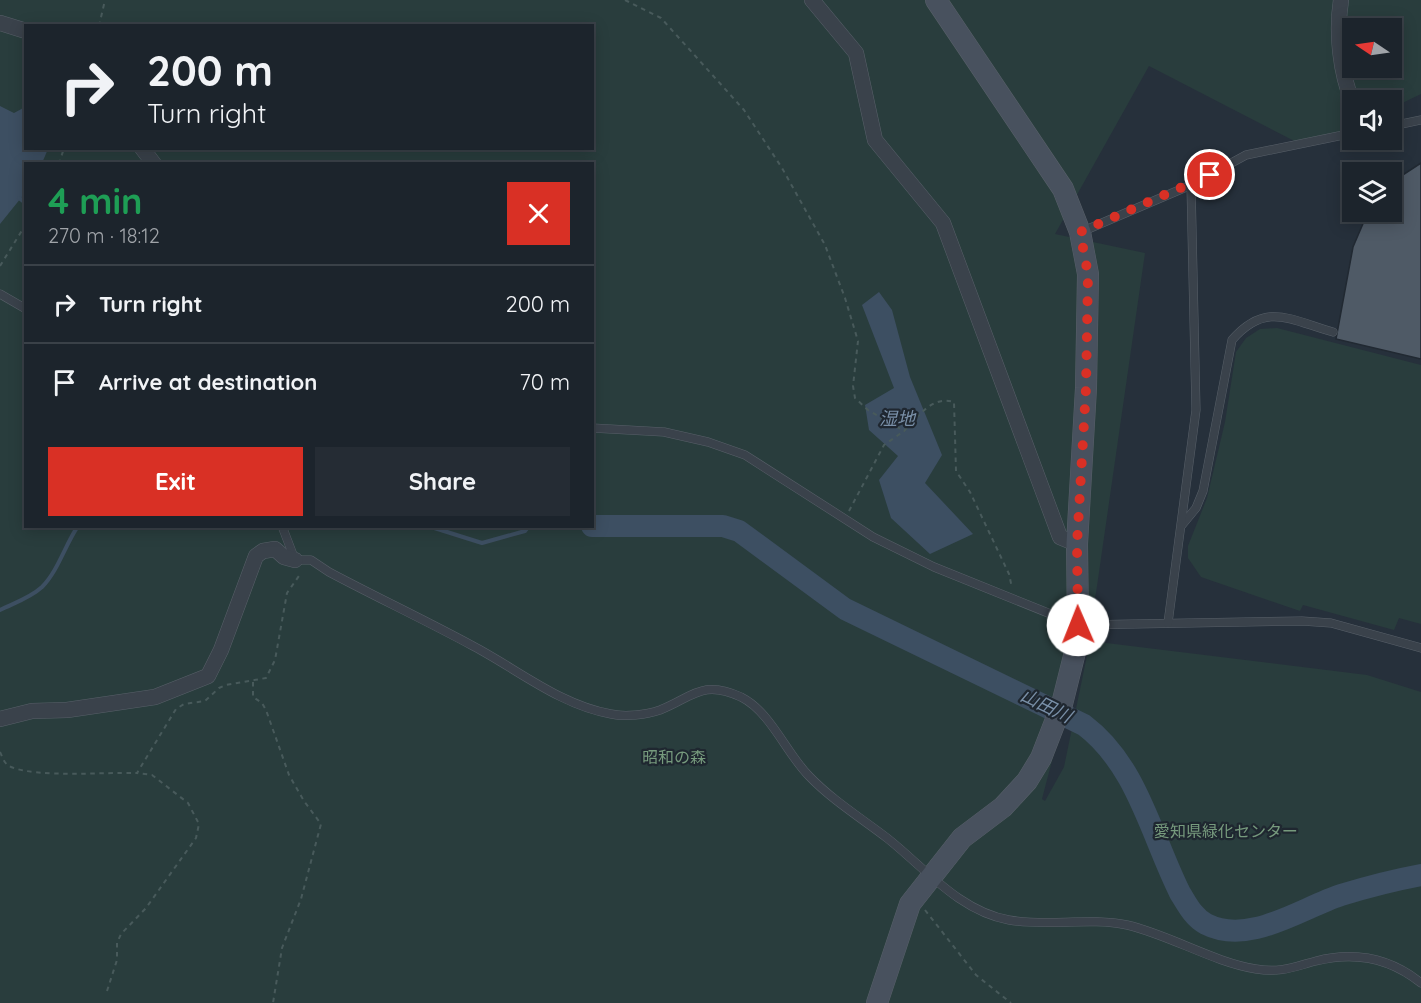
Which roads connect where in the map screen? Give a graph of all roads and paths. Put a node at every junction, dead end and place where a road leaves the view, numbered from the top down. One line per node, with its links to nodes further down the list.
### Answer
1 (105, 0): 7 (path)
2 (625, 0): 21 (path)
3 (812, 0): 25 (street)
4 (936, 0): 15 (street)
5 (1341, 0): 9 (street)
6 (0, 23): 8 (street)
7 (99, 24)
8 (24, 30)
9 (1349, 90)
10 (1421, 120): 11 (lane)
11 (1402, 124)
12 (1342, 135): 13 (lane)
13 (1191, 185): 15 (lane); 23 (lane)
14 (24, 227): 16 (path)
15 (1080, 232): 25 (street)
16 (0, 266)
17 (0, 294): 18 (lane)
18 (24, 308)
19 (1333, 332): 23 (lane)
20 (594, 428): 22 (lane)
21 (904, 431): 22 (path); 27 (path)
22 (844, 519): 27 (lane)
23 (1182, 526): 28 (lane)
24 (283, 528): 26 (lane)
25 (1077, 544): 29 (street)
26 (295, 560): 32 (street); 34 (lane)
27 (1014, 600): 29 (lane)
28 (1168, 623): 29 (lane); 30 (lane)
29 (1078, 625): 34 (street)
30 (1421, 648)
31 (252, 682): 38 (path)
32 (0, 719)
33 (137, 773): 37 (path)
34 (930, 877): 36 (lane); 39 (street)
35 (922, 905): 40 (path)
36 (1421, 983)
37 (107, 991)
38 (273, 1003)
39 (877, 1003)
40 (1011, 1003)

